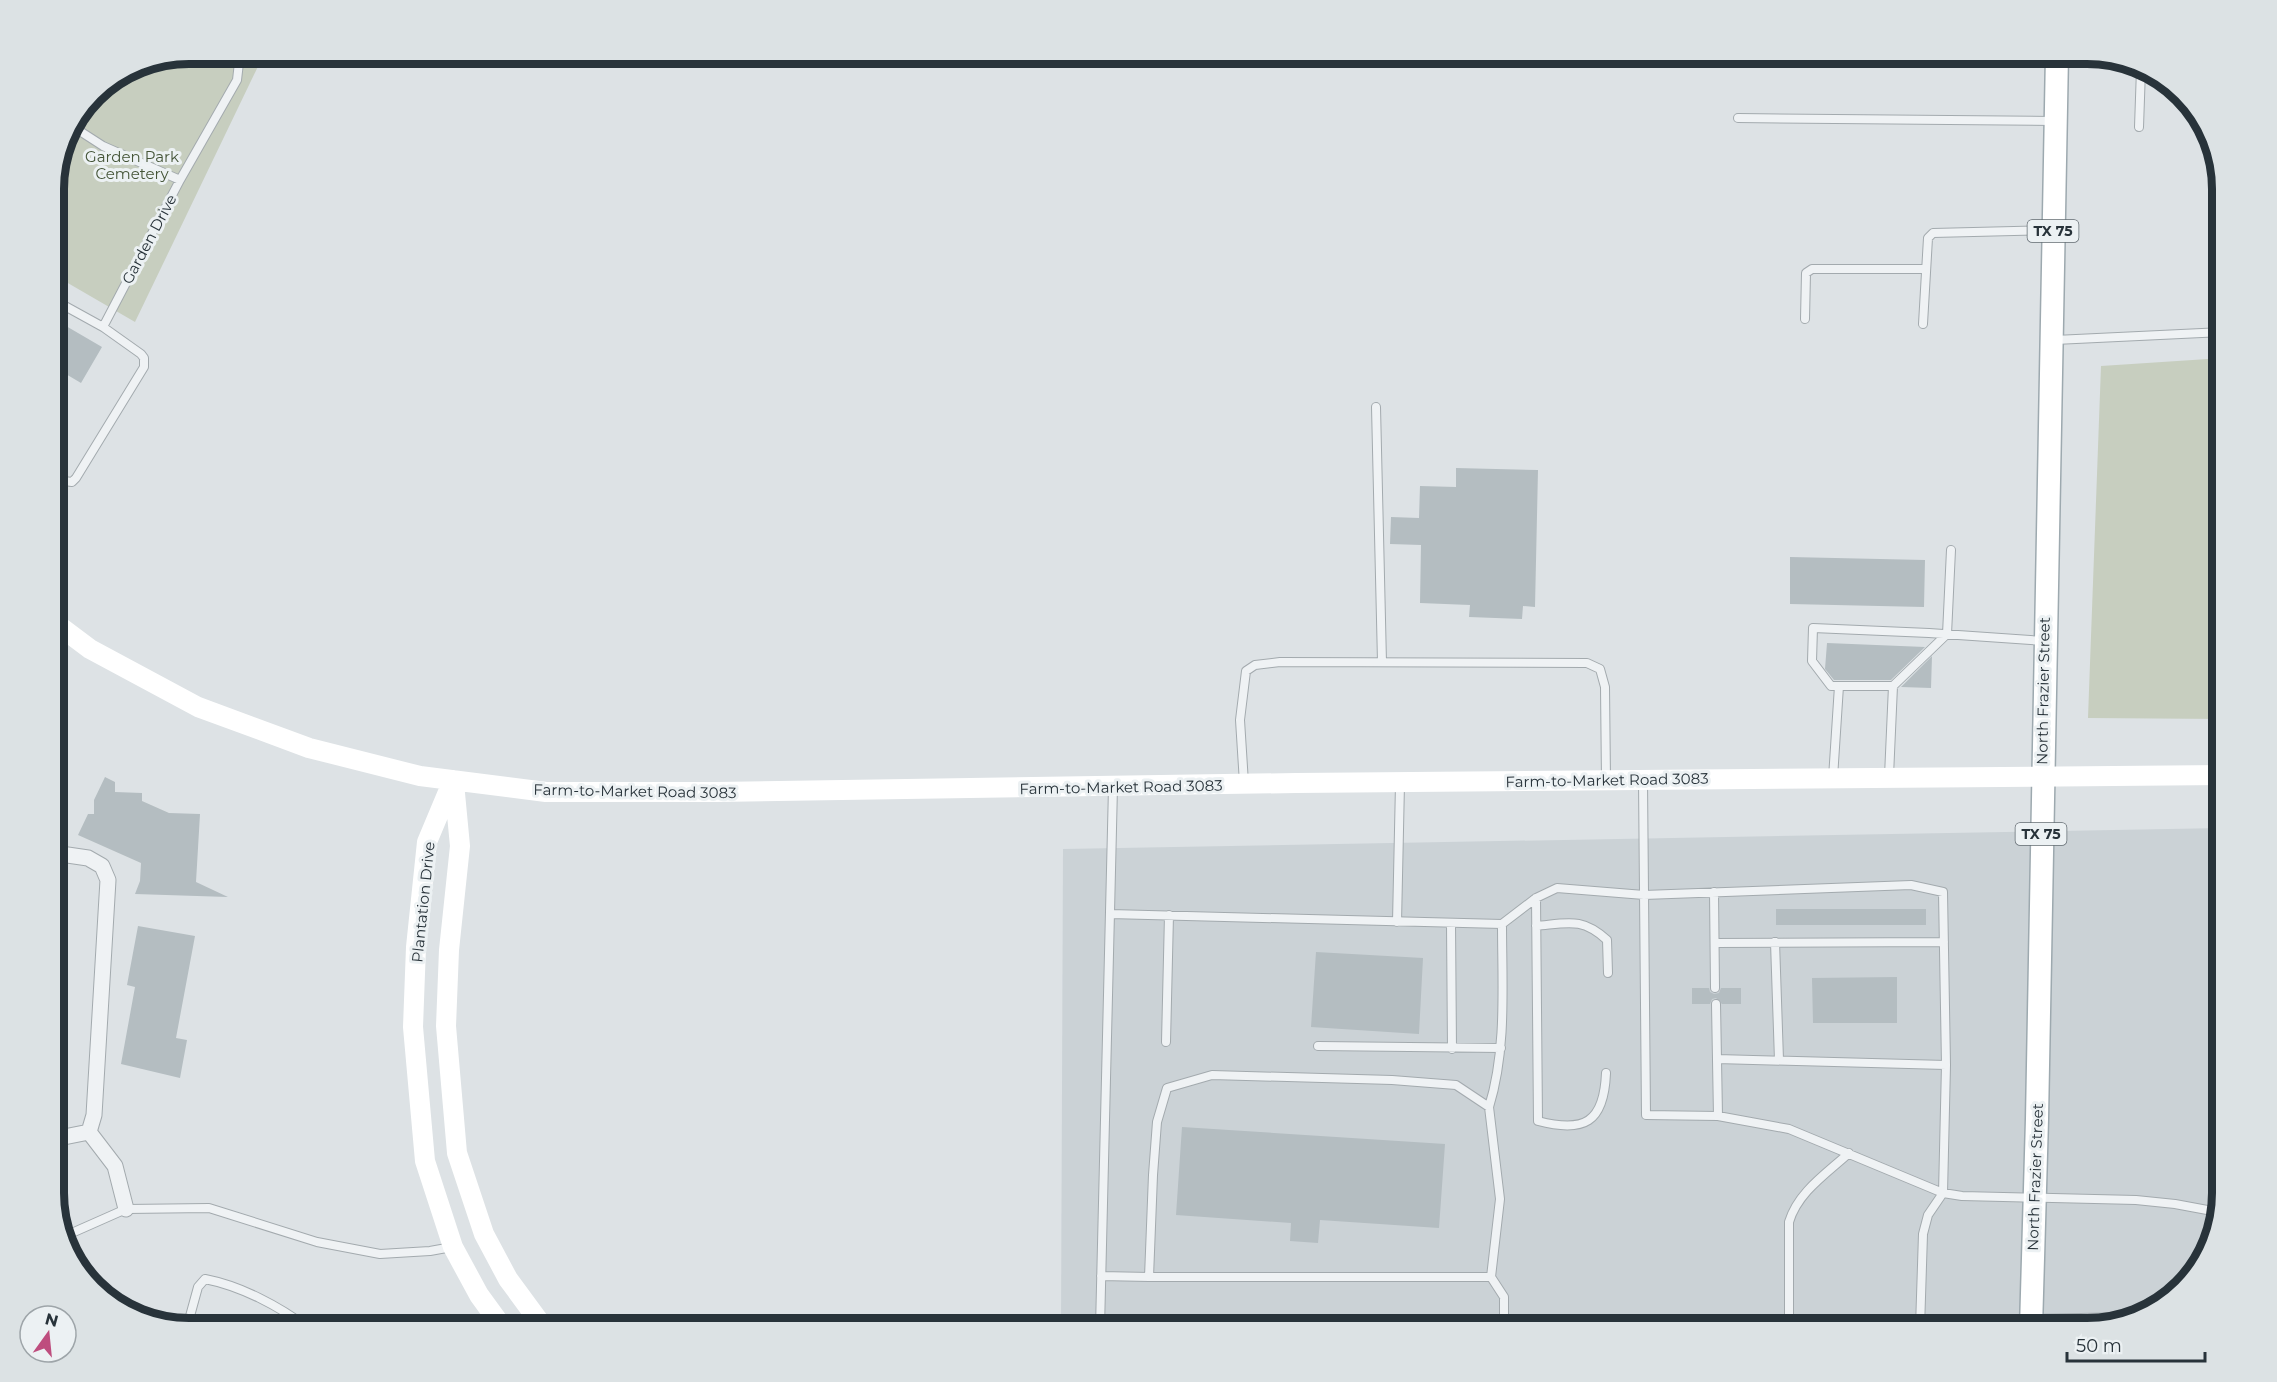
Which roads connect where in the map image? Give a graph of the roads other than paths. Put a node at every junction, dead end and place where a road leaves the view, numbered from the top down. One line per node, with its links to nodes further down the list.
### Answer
1 (2057, 64): 5 (main road, North Frazier Street / TX 75)
2 (239, 65): 8 (lane, Garden Drive)
3 (2141, 77): 6 (lane)
4 (1738, 118): 5 (lane)
5 (2055, 121): 9 (main road, North Frazier Street / TX 75)
6 (2139, 127)
7 (79, 131): 8 (lane)
8 (180, 180): 14 (lane, Garden Drive)
9 (2053, 230): 10 (lane); 16 (main road, North Frazier Street / TX 75)
10 (1926, 269): 12 (lane); 13 (lane)
11 (65, 306): 14 (lane)
12 (1805, 319)
13 (1923, 324)
14 (103, 327): 18 (lane)
15 (2212, 333): 16 (lane)
16 (2051, 340): 22 (main road, North Frazier Street / TX 75)
17 (1376, 407): 23 (lane)
18 (65, 481)
19 (1951, 550): 21 (lane)
20 (65, 630): 30 (main road, Farm-to-Market Road 3083)
21 (1947, 634): 22 (lane); 24 (lane); 25 (lane)
22 (2044, 641): 27 (main road, North Frazier Street / TX 75)
23 (1382, 662): 31 (lane); 34 (lane)
24 (1839, 686): 25 (lane); 29 (lane)
25 (1893, 686): 28 (lane)
26 (2212, 775): 27 (main road, Farm-to-Market Road 3083)
27 (2042, 776): 28 (main road, Farm-to-Market Road 3083); 66 (main road, North Frazier Street / TX 75)
28 (1889, 777): 29 (main road, Farm-to-Market Road 3083)
29 (1833, 778): 32 (main road, Farm-to-Market Road 3083)
30 (453, 780): 35 (main road, Farm-to-Market Road 3083); 70 (main road, Plantation Drive); 71 (main road, Plantation Drive)
31 (1606, 780): 32 (main road, Farm-to-Market Road 3083); 33 (main road, Farm-to-Market Road 3083)
32 (1643, 780): 38 (lane)
33 (1400, 782): 34 (main road, Farm-to-Market Road 3083); 42 (lane)
34 (1244, 784): 35 (main road, Farm-to-Market Road 3083)
35 (1113, 787): 40 (lane)
36 (65, 855): 62 (street)
37 (1714, 892): 38 (lane); 47 (lane); 48 (lane)
38 (1644, 895): 39 (lane); 61 (lane)
39 (1536, 898): 44 (lane); 45 (lane)
40 (1110, 914): 41 (lane); 72 (lane)
41 (1170, 915): 42 (lane); 52 (lane)
42 (1397, 922): 43 (lane)
43 (1451, 924): 44 (lane); 55 (lane)
44 (1503, 924): 54 (lane)
45 (1536, 926): 49 (lane); 59 (lane)
46 (1775, 942): 47 (lane); 48 (lane); 57 (lane)
47 (1944, 942): 58 (lane)
48 (1715, 943): 50 (lane)
49 (1608, 973)
50 (1714, 988)
51 (1716, 1004): 56 (lane)
52 (1166, 1042)
53 (1318, 1046): 55 (lane)
54 (1501, 1048): 55 (lane); 60 (lane)
55 (1452, 1049)
56 (1717, 1059): 57 (lane); 61 (lane)
57 (1779, 1060): 58 (lane)
58 (1946, 1065): 65 (lane)
59 (1606, 1072)
60 (1489, 1107): 73 (lane); 74 (lane)
61 (1718, 1116): 64 (lane)
62 (89, 1132): 63 (street); 67 (street)
63 (65, 1136)
64 (1849, 1153): 65 (lane); 81 (lane)
65 (1943, 1193): 66 (lane); 82 (lane)
66 (2034, 1196): 68 (lane); 83 (main road, North Frazier Street / TX 75)
67 (126, 1209): 69 (lane); 71 (lane)
68 (2211, 1211)
69 (71, 1233)
70 (484, 1234): 71 (main road); 78 (main road, Plantation Drive)
71 (453, 1247): 77 (main road, Plantation Drive)
72 (1101, 1276): 73 (lane); 79 (lane)
73 (1149, 1276): 74 (lane)
74 (1491, 1277): 80 (lane)
75 (189, 1318): 76 (lane)
76 (294, 1318)
77 (496, 1318)
78 (537, 1318)
79 (1100, 1318)
80 (1504, 1318)
81 (1789, 1318)
82 (1920, 1318)
83 (2031, 1318)

